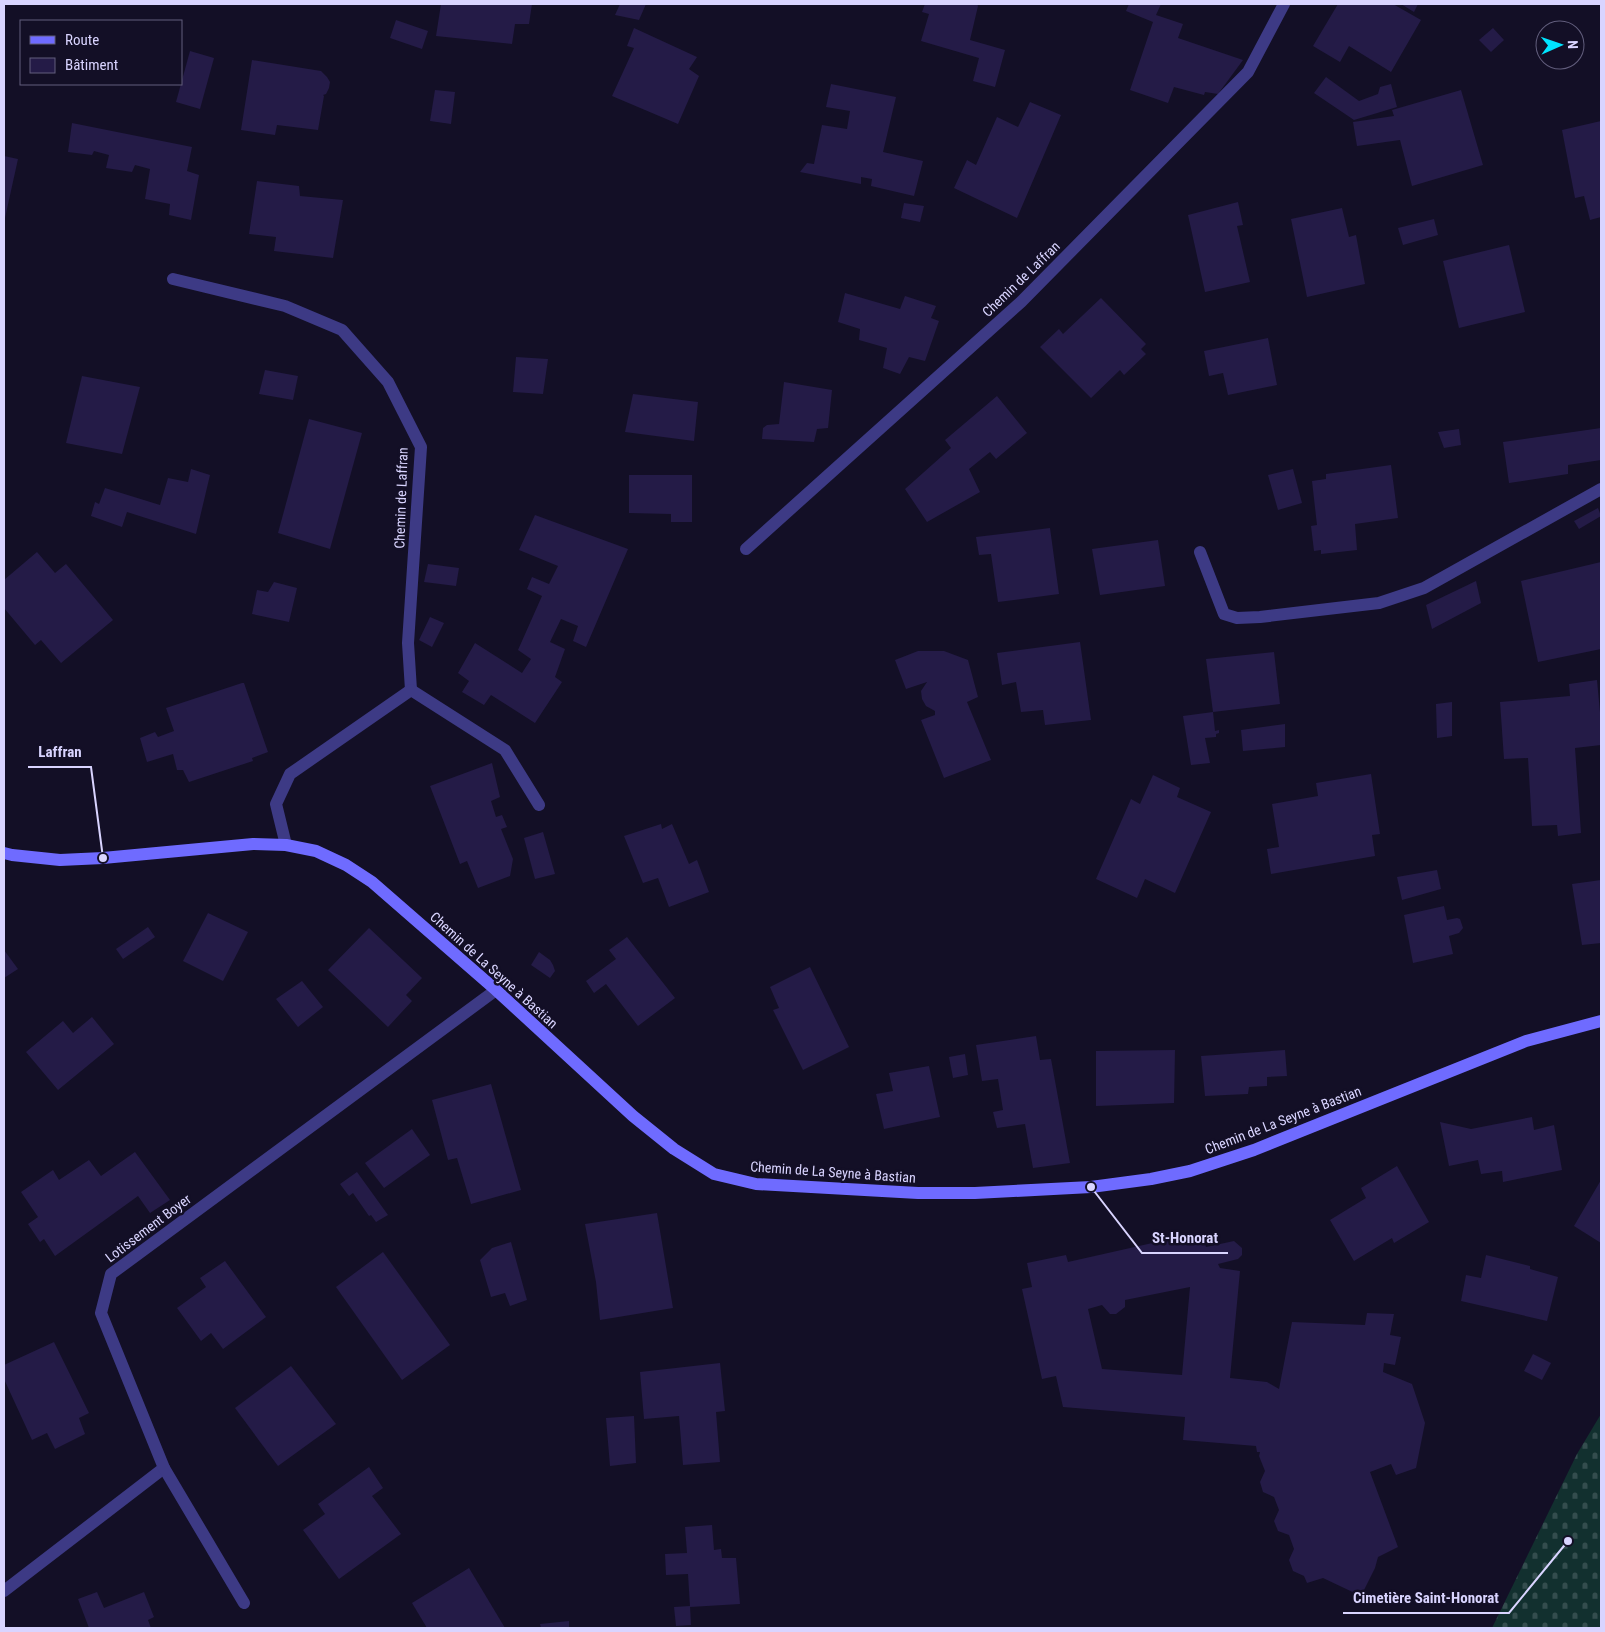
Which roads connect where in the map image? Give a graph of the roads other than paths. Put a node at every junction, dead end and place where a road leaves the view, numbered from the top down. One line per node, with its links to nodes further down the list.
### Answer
1 (1284, 4): 4 (street, Chemin de Laffran)
2 (173, 278): 6 (street, Chemin de Laffran)
3 (1601, 489): 5 (street)
4 (746, 549)
5 (1200, 552)
6 (411, 690): 7 (street); 8 (street)
7 (539, 805)
8 (286, 845): 9 (street, Chemin de La Seyne à Bastian); 10 (street, Chemin de La Seyne à Bastian)
9 (4, 852)
10 (496, 990): 11 (street, Chemin de La Seyne à Bastian); 12 (street, Lotissement Boyer)
11 (1601, 1021)
12 (164, 1468): 13 (street); 14 (street, Lotissement Boyer)
13 (4, 1591)
14 (244, 1603)

